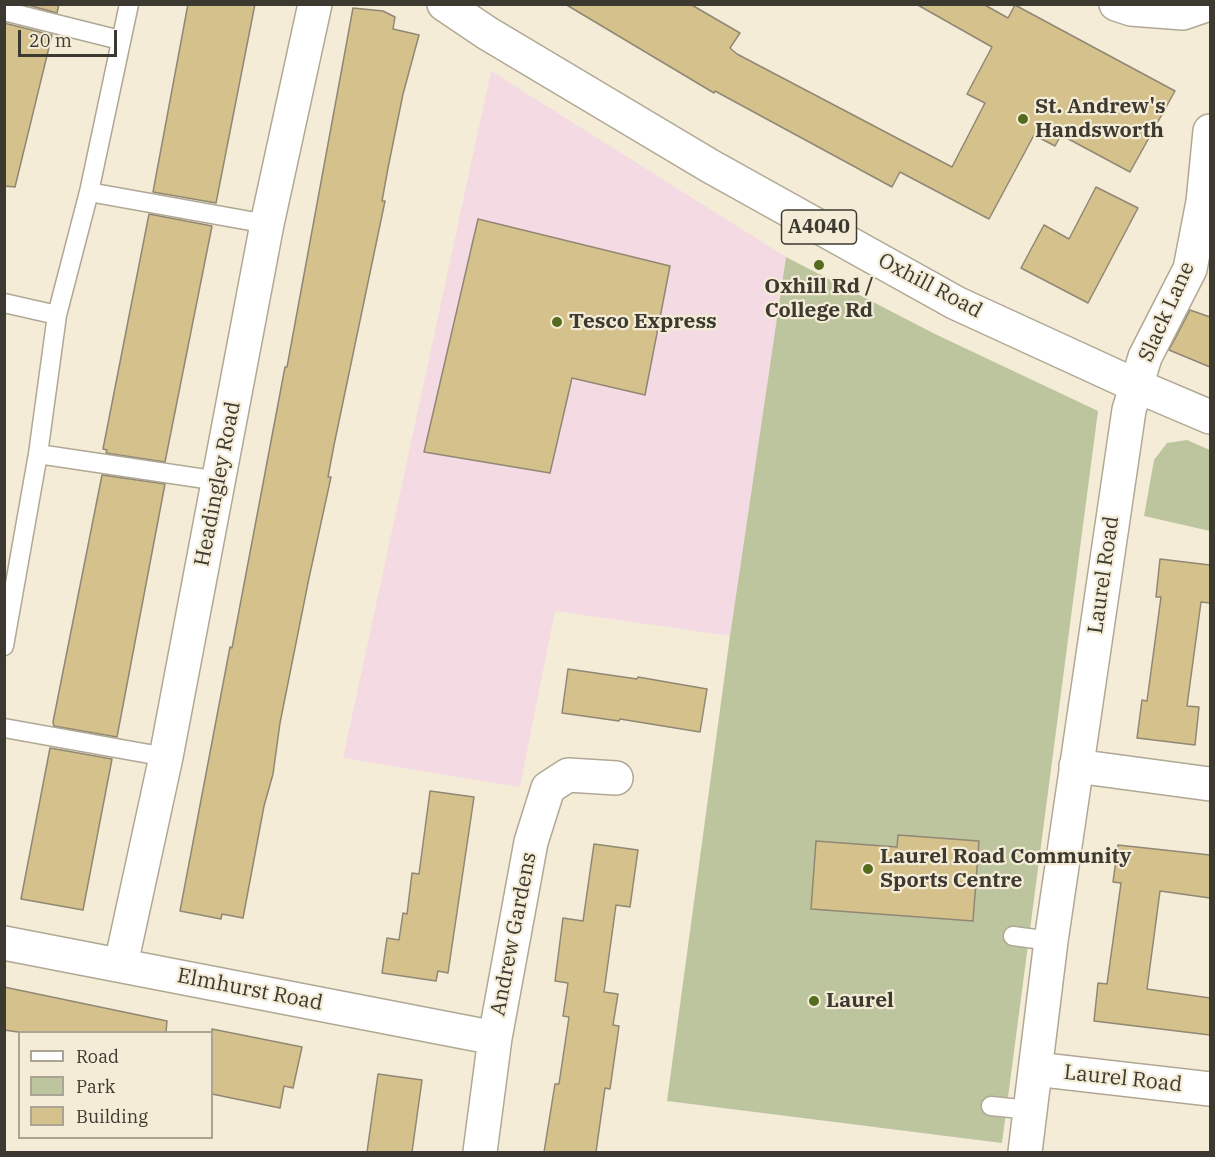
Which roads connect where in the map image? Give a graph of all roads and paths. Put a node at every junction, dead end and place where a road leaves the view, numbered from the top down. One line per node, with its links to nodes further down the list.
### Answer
1 (129, 4): 7 (lane)
2 (315, 4): 10 (street, Headingley Road)
3 (1116, 4): 4 (street)
4 (1209, 4)
5 (463, 10): 13 (street, Oxhill Road / A4040)
6 (4, 11): 7 (lane)
7 (120, 39): 9 (lane)
8 (1210, 131): 13 (street, Slack Lane)
9 (89, 192): 10 (lane); 12 (lane)
10 (267, 224): 16 (street, Headingley Road)
11 (4, 303): 12 (lane)
12 (57, 315): 15 (lane)
13 (1137, 386): 14 (street, Oxhill Road / A4040); 21 (street, Laurel Road)
14 (1210, 417)
15 (38, 454): 16 (lane); 17 (lane)
16 (219, 481): 20 (street, Headingley Road)
17 (10, 589): 18 (lane)
18 (4, 646)
19 (4, 728): 20 (lane)
20 (166, 757): 27 (street, Headingley Road)
21 (1076, 766): 23 (street); 25 (street, Laurel Road)
22 (616, 778): 28 (street, Andrew Gardens)
23 (1210, 784)
24 (1014, 936): 25 (lane)
25 (1051, 941): 29 (street, Laurel Road)
26 (4, 943): 27 (street, Elmhurst Road)
27 (121, 964): 28 (street, Elmhurst Road)
28 (495, 1038): 33 (street, Andrew Gardens)
29 (1035, 1069): 30 (street, Laurel Road); 32 (street, Laurel Road)
30 (1210, 1089)
31 (992, 1106): 32 (lane)
32 (1030, 1110): 34 (street, Laurel Road)
33 (480, 1152)
34 (1026, 1152)

